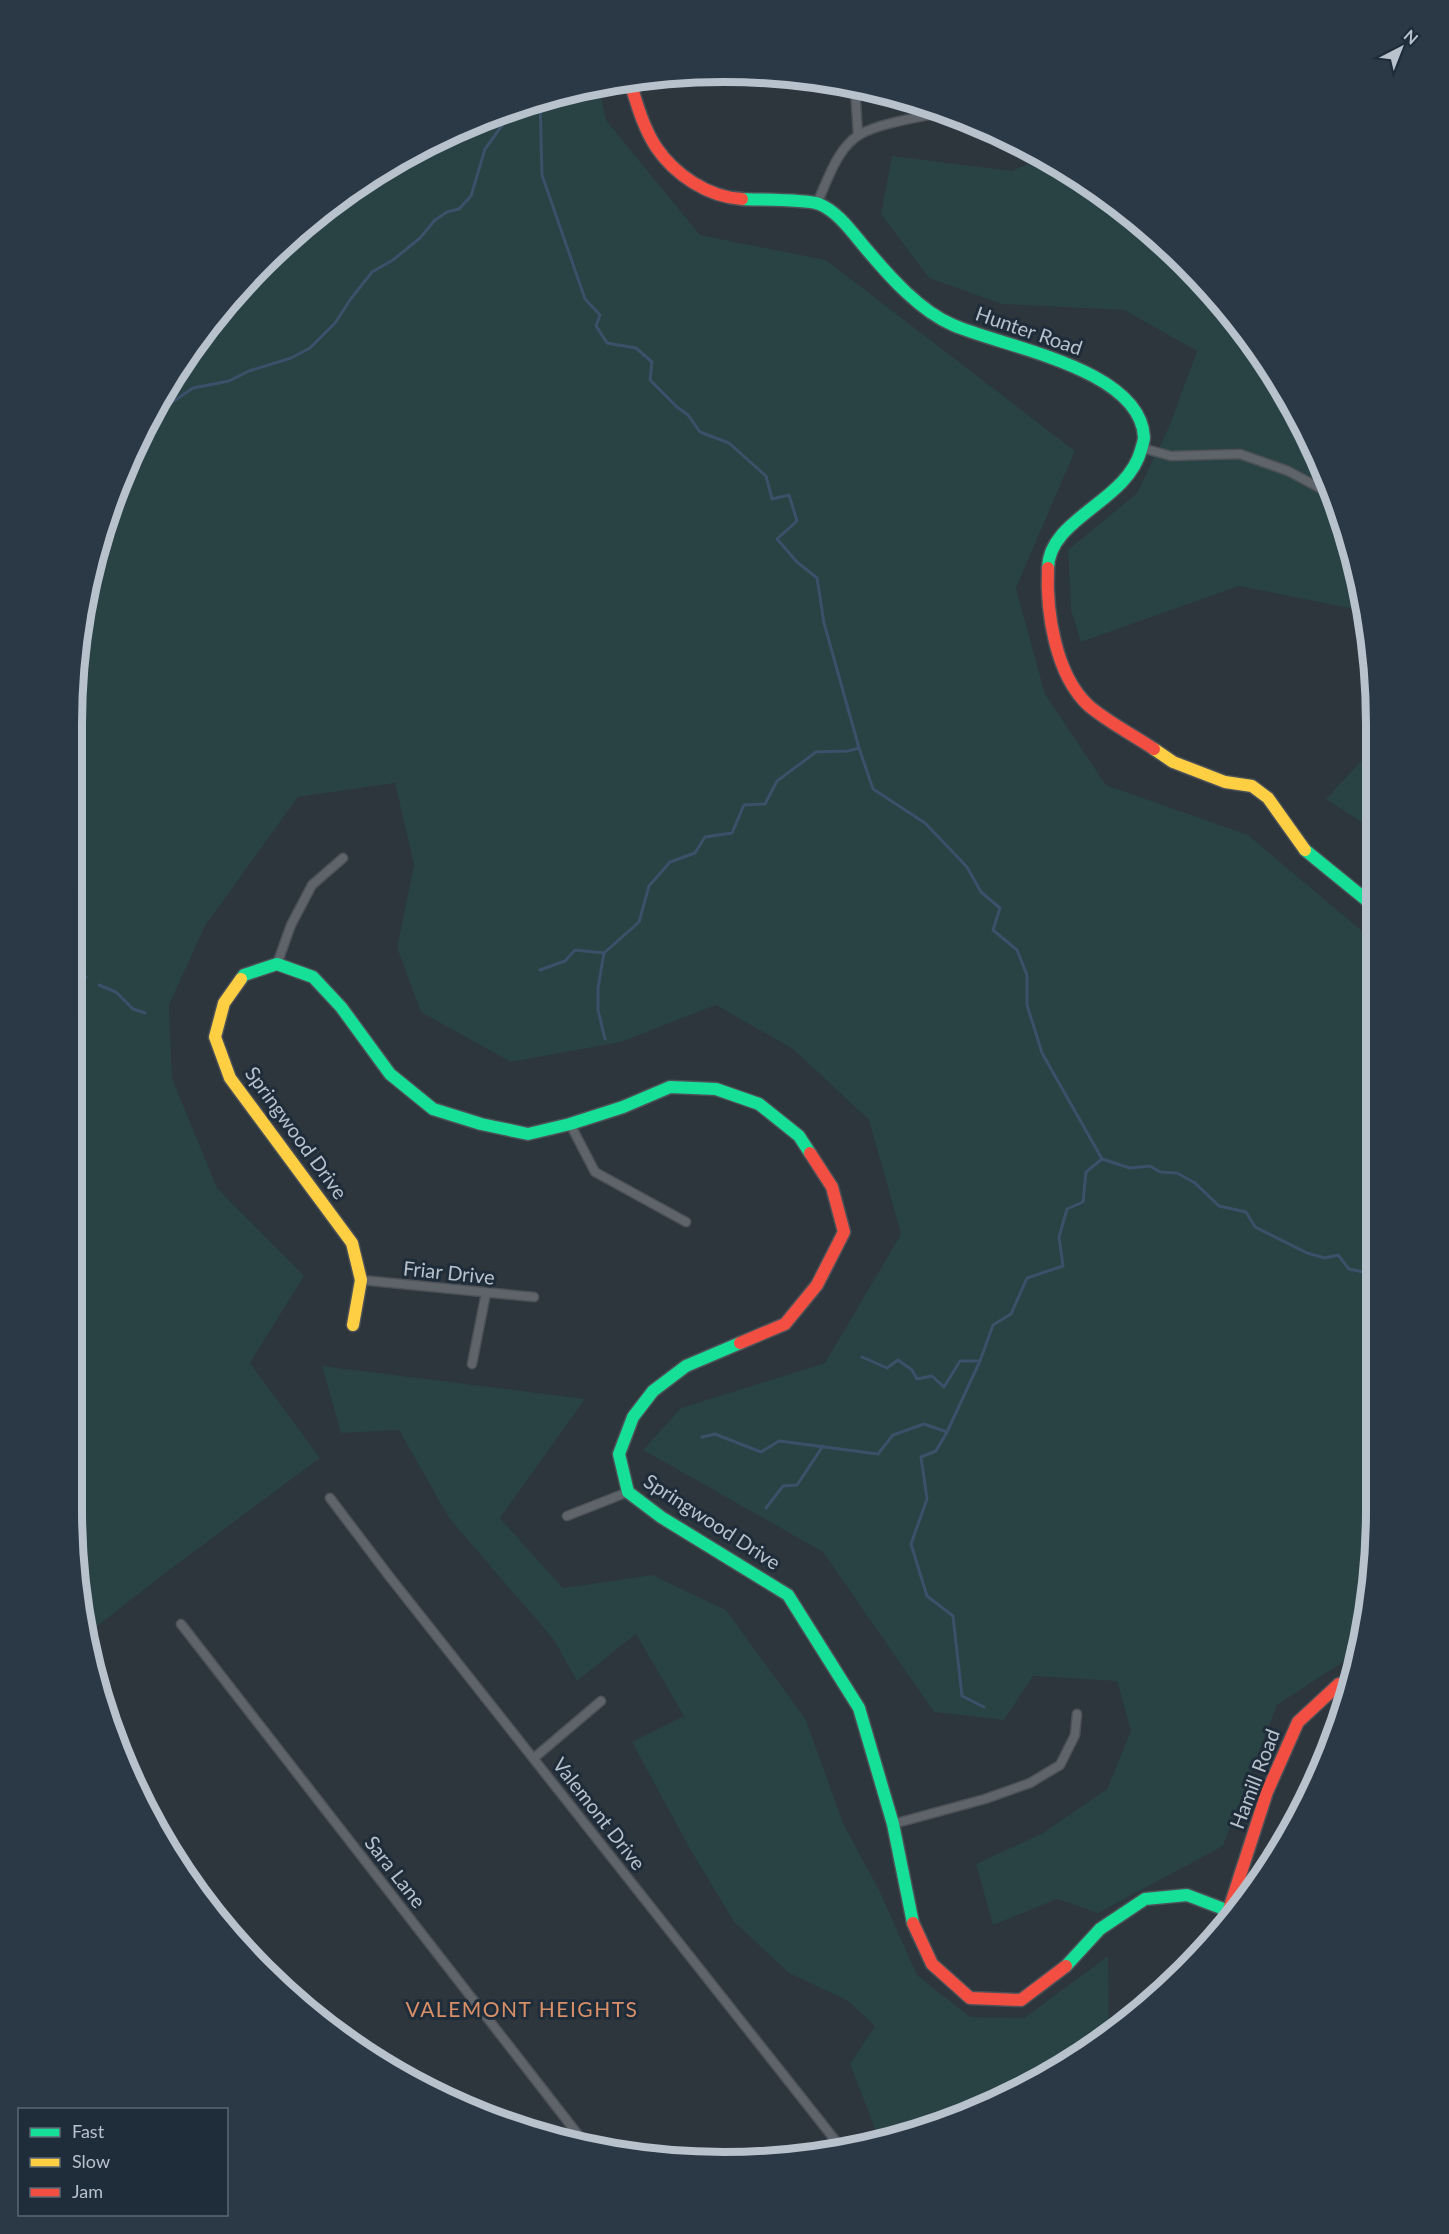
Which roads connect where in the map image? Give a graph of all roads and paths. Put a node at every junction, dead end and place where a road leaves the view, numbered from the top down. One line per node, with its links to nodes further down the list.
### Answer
1 (632, 89): 5 (street)
2 (856, 96): 4 (street)
3 (928, 116): 4 (street)
4 (858, 135): 5 (street)
5 (817, 203): 6 (street, Hunter Road)
6 (1142, 448): 7 (street); 9 (street)
7 (1322, 489)
8 (343, 858): 10 (street)
9 (1366, 900)
10 (277, 964): 11 (street, Springwood Drive); 13 (street, Springwood Drive)
11 (570, 1124): 12 (street); 18 (street, Springwood Drive)
12 (686, 1222)
13 (361, 1280): 14 (street, Friar Drive); 16 (street, Springwood Drive)
14 (486, 1293): 15 (street, Friar Drive); 17 (street)
15 (534, 1297)
16 (353, 1325)
17 (472, 1364)
18 (628, 1492): 20 (street); 26 (street, Springwood Drive)
19 (330, 1498): 25 (street, Valemont Drive)
20 (567, 1516)
21 (181, 1624): 29 (street, Sara Lane)
22 (1343, 1683): 27 (street, Hamill Road)
23 (601, 1701): 25 (street)
24 (1077, 1714): 26 (street)
25 (534, 1758): 30 (street, Valemont Drive)
26 (893, 1824): 28 (street, Springwood Drive)
27 (1232, 1903)
28 (1226, 1910)
29 (578, 2134)
30 (836, 2141)

